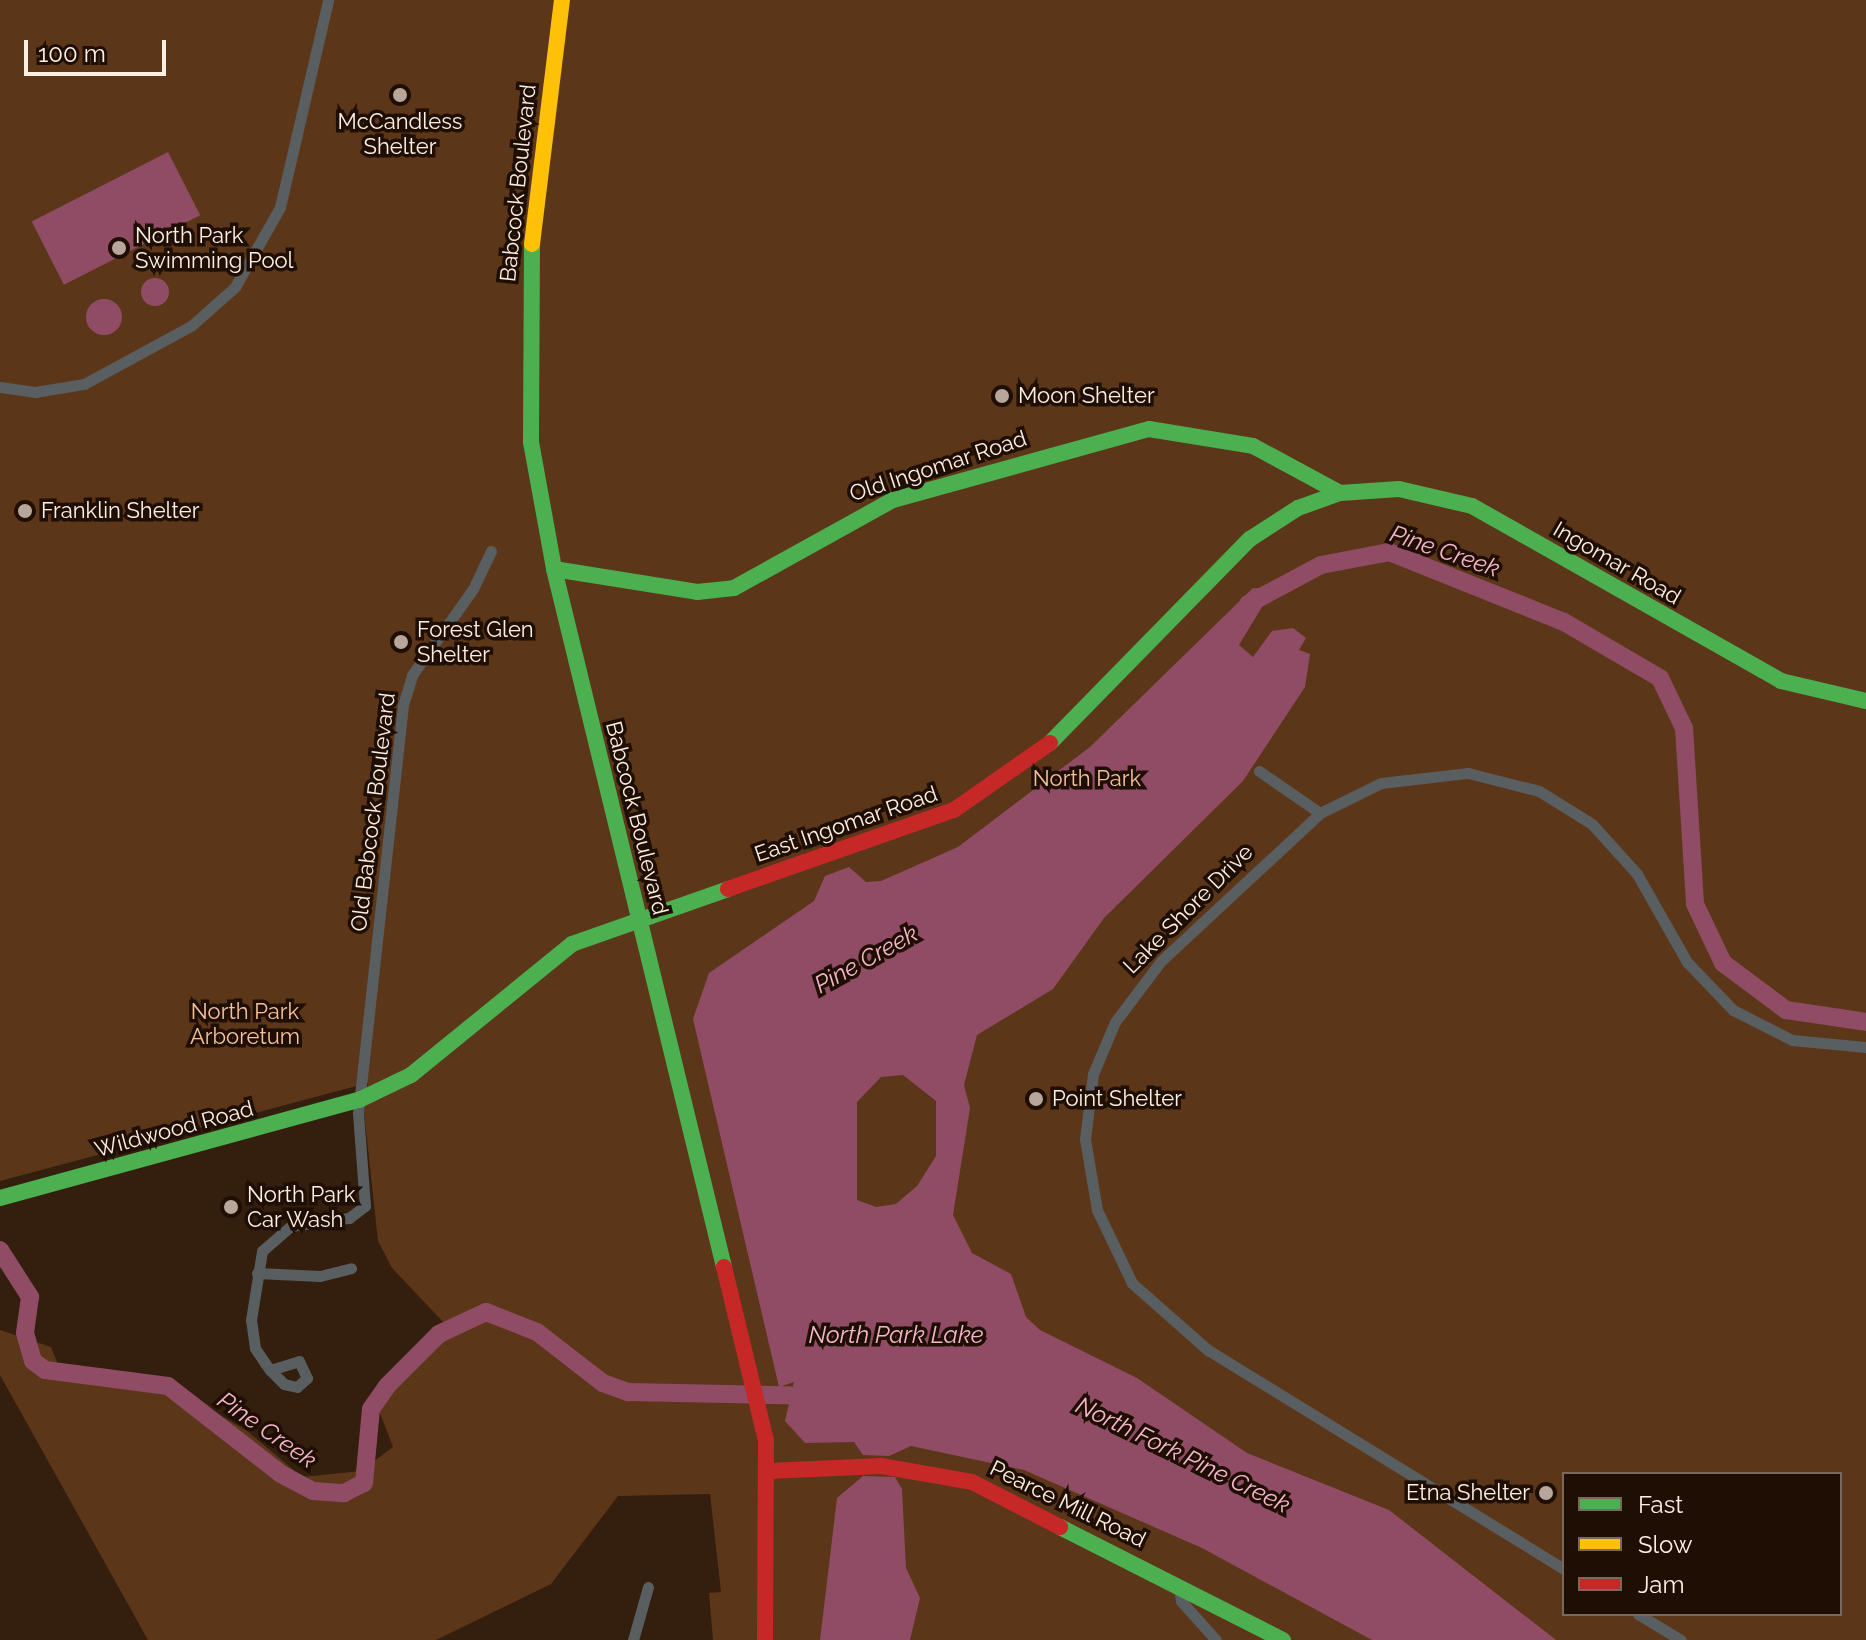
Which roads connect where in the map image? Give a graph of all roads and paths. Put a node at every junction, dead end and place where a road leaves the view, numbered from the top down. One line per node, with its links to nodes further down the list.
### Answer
1 (328, 0): 3 (street)
2 (562, 0): 6 (main road, Babcock Boulevard)
3 (0, 387)
4 (1340, 493): 6 (main road, Old Ingomar Road); 7 (main road, Ingomar Road); 10 (main road, East Ingomar Road)
5 (491, 551): 12 (street, Old Babcock Boulevard)
6 (554, 569): 10 (main road, Babcock Boulevard)
7 (1866, 701)
8 (1259, 771): 9 (street)
9 (1320, 813): 11 (street, Lake Shore Drive); 18 (street, Lake Shore Drive)
10 (639, 918): 12 (main road, East Ingomar Road); 17 (main road, Babcock Boulevard)
11 (1866, 1047)
12 (359, 1100): 13 (main road, Wildwood Road); 15 (street, Old Babcock Boulevard)
13 (0, 1198)
14 (351, 1268): 15 (street)
15 (257, 1273): 16 (street)
16 (270, 1370)
17 (769, 1471): 19 (main road, Pearce Mill Road); 23 (main road, Babcock Boulevard)
18 (1562, 1568)
19 (1179, 1585): 24 (street); 25 (main road, Pearce Mill Road)
20 (648, 1587): 22 (street)
21 (1641, 1616): 26 (street)
22 (633, 1640)
23 (765, 1640)
24 (1216, 1640)
25 (1283, 1640)
26 (1681, 1640)

